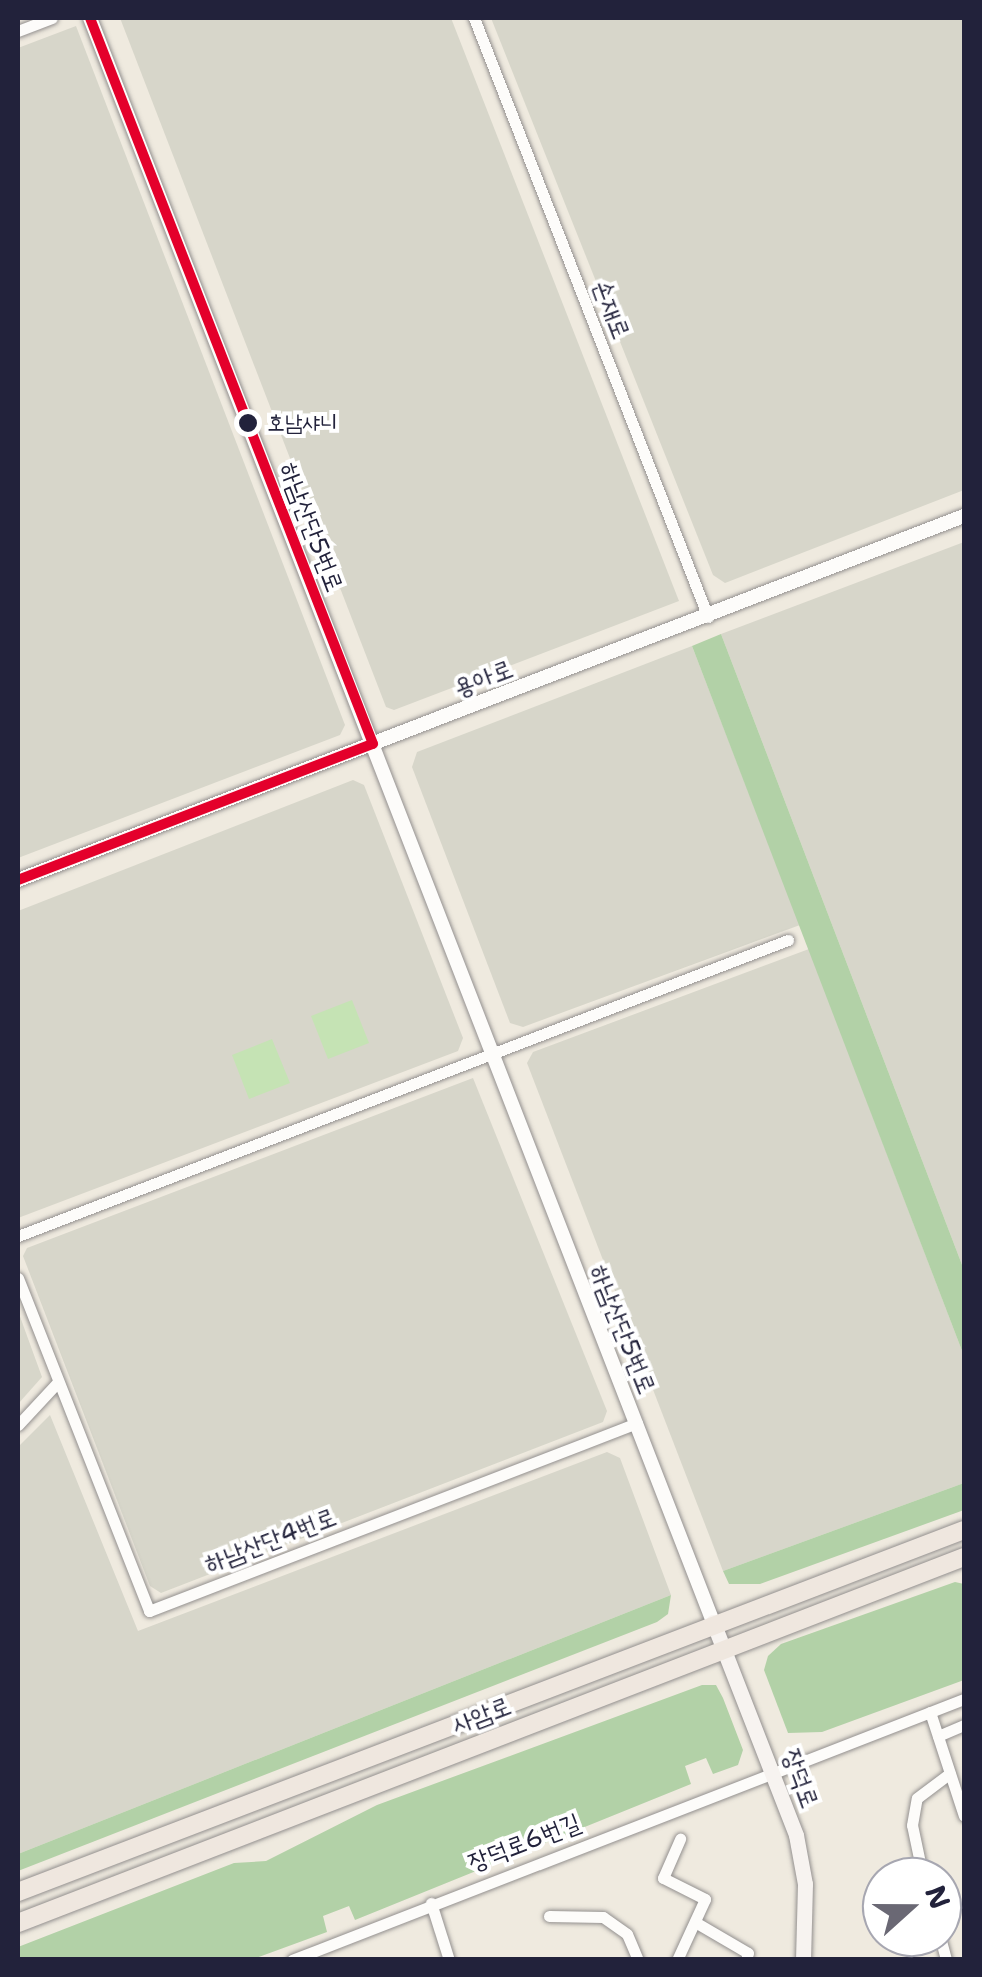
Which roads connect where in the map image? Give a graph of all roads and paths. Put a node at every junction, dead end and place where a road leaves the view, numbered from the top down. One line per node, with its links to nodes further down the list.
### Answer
1 (52, 18): 4 (street)
2 (90, 18): 7 (street, 하남산단5번로)
3 (474, 18): 6 (street, 손재로)
4 (18, 30)
5 (964, 516): 6 (street, 용아로)
6 (708, 616): 7 (street, 용아로)
7 (373, 744): 8 (street, 용아로); 10 (street, 하남산단5번로)
8 (18, 880)
9 (788, 940): 10 (street)
10 (490, 1053): 11 (street); 14 (street, 하남산단5번로)
11 (18, 1236)
12 (18, 1278): 13 (street, 하남산단4번로)
13 (58, 1384): 14 (street, 하남산단4번로); 15 (street)
14 (636, 1423): 18 (street, 하남산단5번로)
15 (18, 1425)
16 (964, 1530): 18 (main road, 사암로)
17 (964, 1556): 19 (main road, 사암로)
18 (712, 1622): 19 (main road, 장덕로); 29 (main road, 사암로)
19 (724, 1647): 24 (main road, 장덕로); 33 (main road, 사암로)
20 (964, 1700): 21 (street, 장덕로6번길)
21 (930, 1712): 23 (street); 24 (street, 장덕로6번길)
22 (964, 1726): 23 (street)
23 (938, 1736): 25 (street)
24 (773, 1772): 30 (street, 장덕로6번길); 39 (main road, 장덕로)
25 (950, 1773): 26 (street); 28 (street)
26 (964, 1816)
27 (680, 1839): 32 (street)
28 (919, 1857)
29 (18, 1892)
30 (430, 1903): 34 (street, 장덕로6번길); 35 (street)
31 (549, 1916): 36 (street)
32 (695, 1922): 37 (street); 38 (street)
33 (18, 1923)
34 (292, 1960)
35 (449, 1960)
36 (638, 1960)
37 (677, 1960)
38 (746, 1960)
39 (803, 1960)

